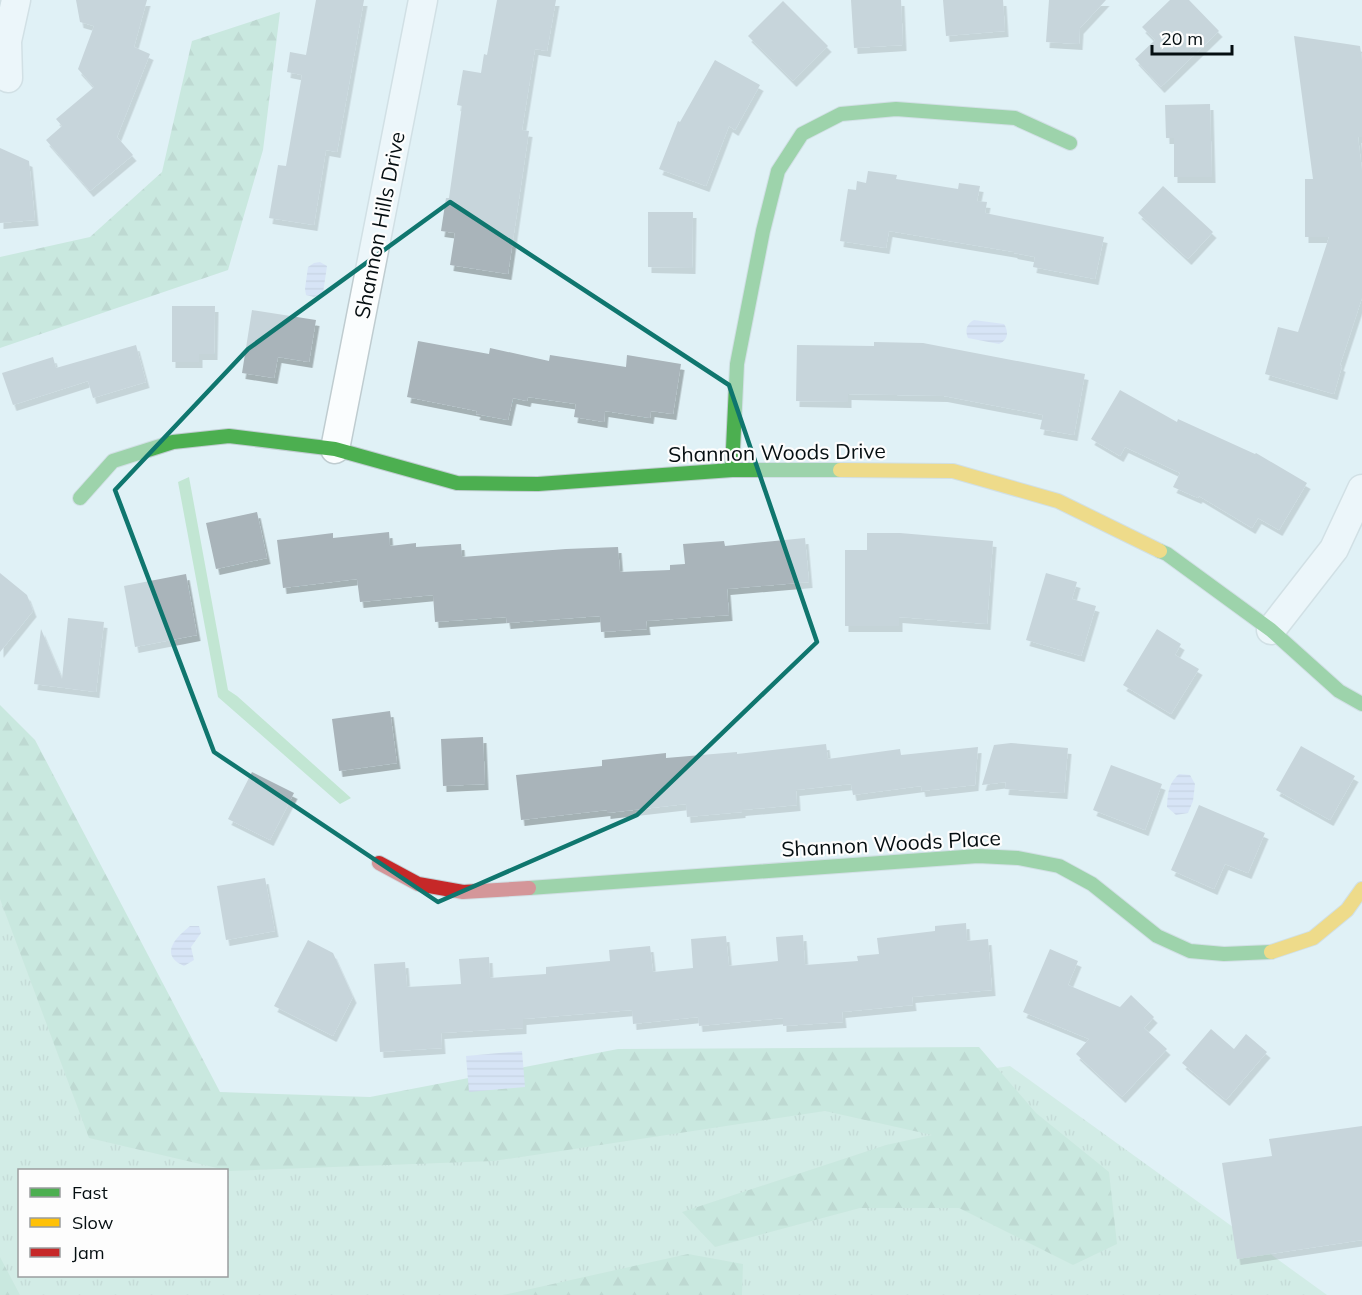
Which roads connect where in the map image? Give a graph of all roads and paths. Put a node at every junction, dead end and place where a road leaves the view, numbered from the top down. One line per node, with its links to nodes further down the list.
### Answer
1 (16, 0): 3 (street)
2 (423, 0): 5 (street, Shannon Hills Drive)
3 (8, 78)
4 (1070, 143): 6 (street)
5 (335, 449): 6 (street, Shannon Woods Drive); 8 (street, Shannon Woods Drive)
6 (732, 470): 9 (street, Shannon Woods Drive)
7 (1362, 489): 9 (street)
8 (80, 498)
9 (1271, 630): 10 (street, Shannon Woods Drive)
10 (1362, 704)
11 (379, 863): 12 (street, Shannon Woods Place)
12 (1362, 890)

